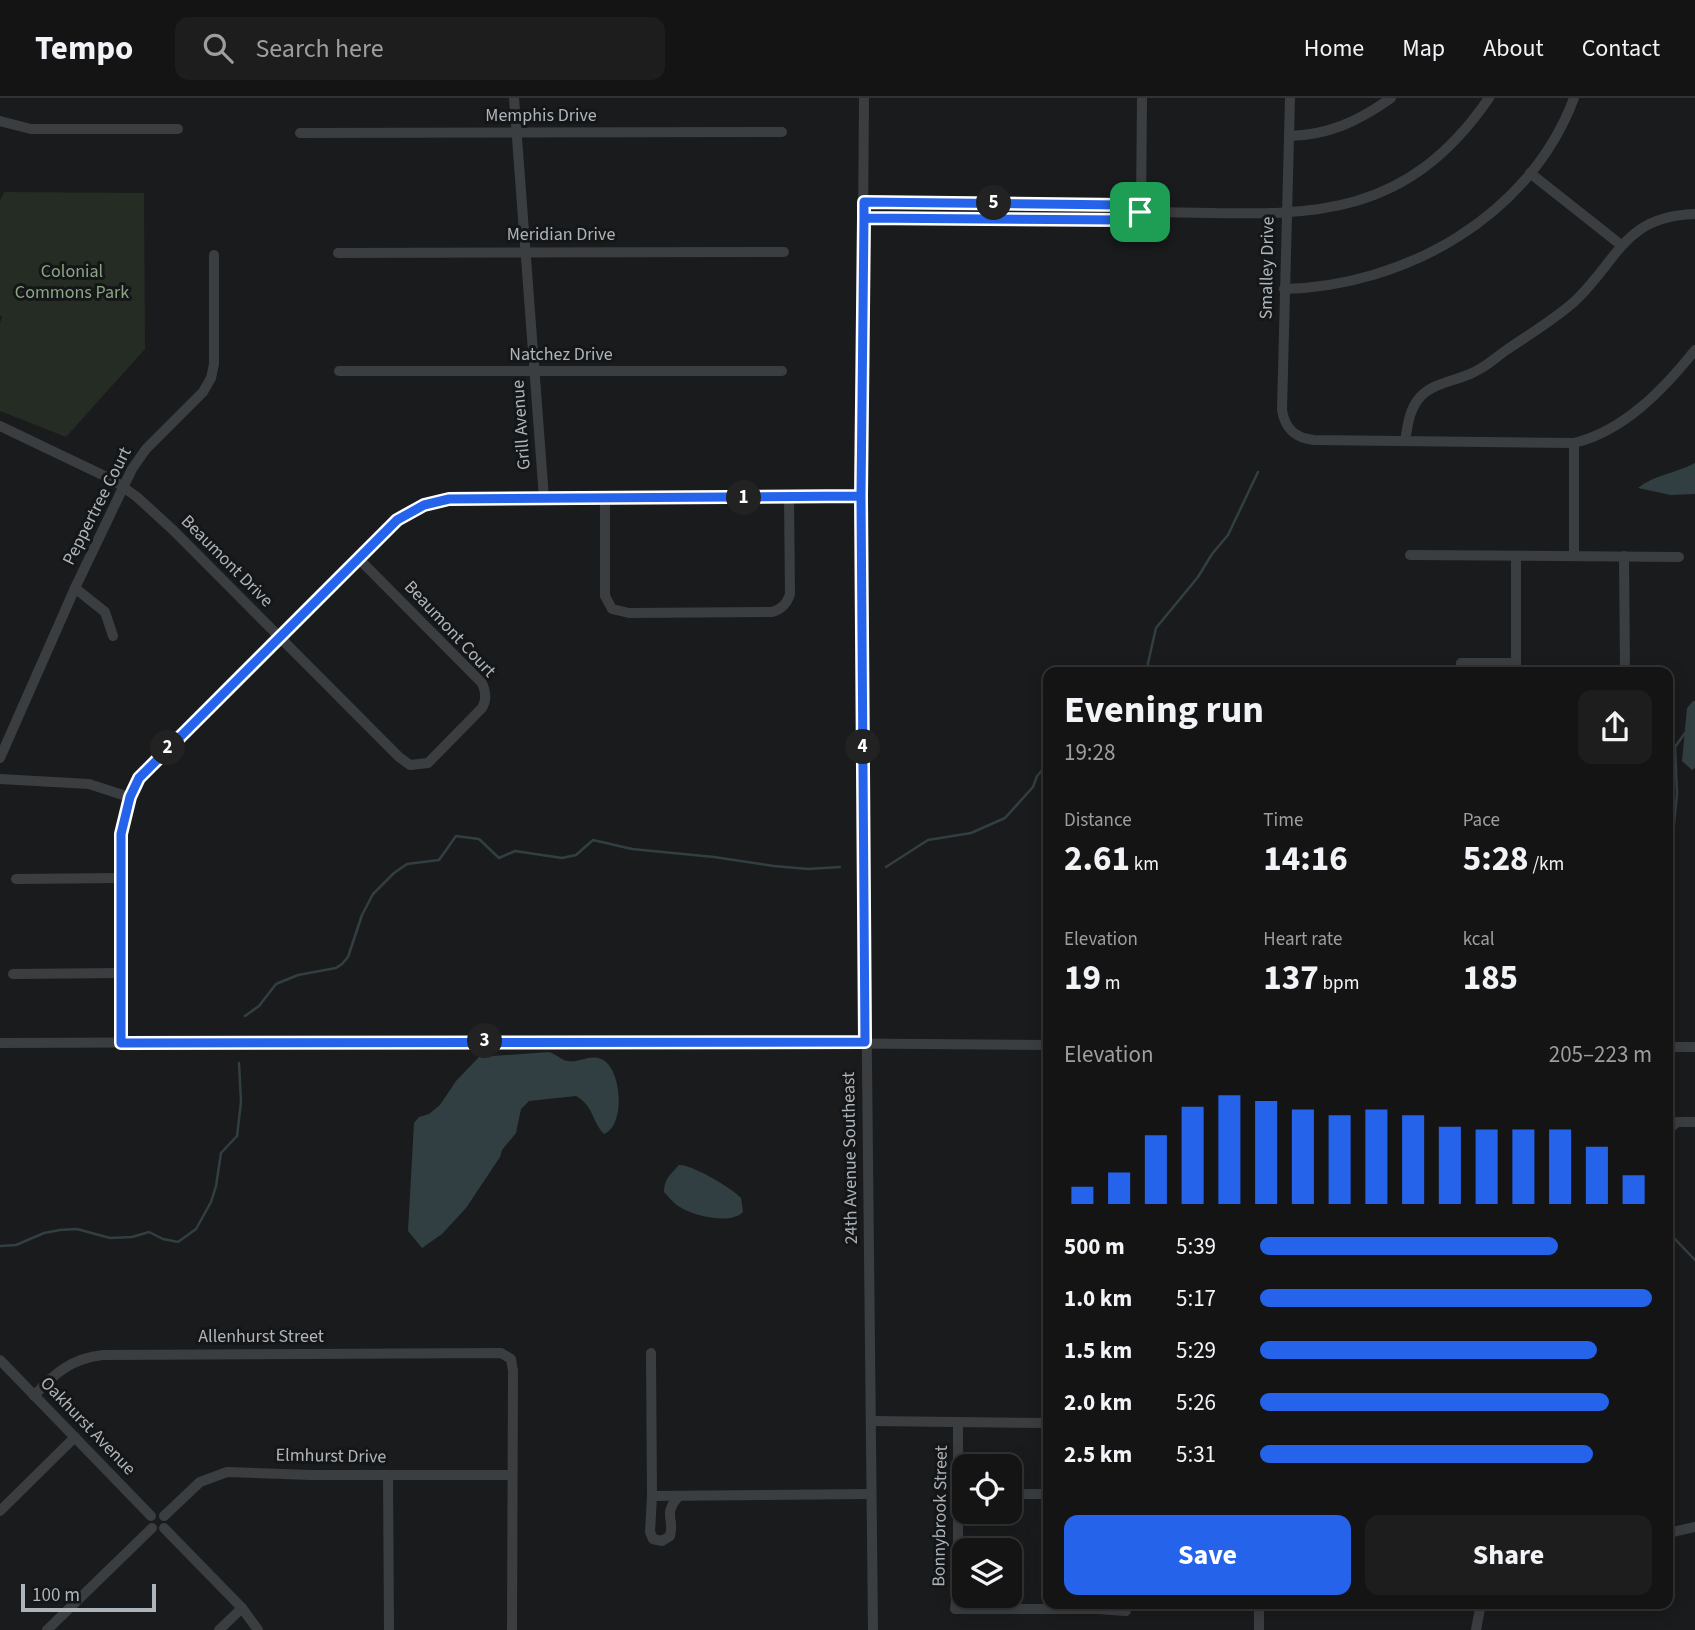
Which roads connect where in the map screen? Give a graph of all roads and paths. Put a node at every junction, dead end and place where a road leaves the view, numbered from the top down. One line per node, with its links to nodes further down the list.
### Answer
1 (514, 98): 10 (street, Grill Avenue)
2 (864, 98): 15 (street, 24th Avenue Southeast)
3 (1142, 98): 16 (street)
4 (1290, 98): 13 (street, Smalley Drive)
5 (1391, 98): 13 (street)
6 (1489, 98): 17 (street)
7 (1574, 98): 14 (street)
8 (0, 121): 9 (street)
9 (178, 129)
10 (516, 132): 11 (street, Memphis Drive); 12 (street, Memphis Drive); 21 (street, Grill Avenue)
11 (782, 132)
12 (300, 133)
13 (1289, 136): 17 (street, Smalley Drive)
14 (1530, 173): 20 (street); 25 (street)
15 (864, 202): 16 (street); 19 (street, 24th Avenue Southeast)
16 (1140, 212): 17 (street); 19 (street)
17 (1286, 212): 25 (street, Smalley Drive)
18 (1695, 214): 20 (street)
19 (864, 218): 34 (street, 24th Avenue Southeast)
20 (1621, 245): 31 (street)
21 (526, 252): 22 (street, Meridian Drive); 23 (street, Meridian Drive); 28 (street, Grill Avenue)
22 (784, 252)
23 (338, 253)
24 (214, 255): 33 (street, Peppertree Court)
25 (1284, 289): 31 (street, Smalley Drive)
26 (1695, 351): 32 (street)
27 (339, 371): 28 (street, Natchez Drive)
28 (535, 371): 29 (street, Natchez Drive); 35 (street, Grill Avenue)
29 (782, 371)
30 (0, 426): 33 (street, Beaumont Drive)
31 (1405, 441): 32 (street)
32 (1574, 443): 40 (street)
33 (123, 487): 44 (street, Peppertree Court); 46 (street, Beaumont Drive)
34 (861, 496): 36 (street); 58 (street, 24th Avenue Southeast)
35 (544, 498): 37 (street); 43 (street)
36 (789, 498): 37 (street); 37 (street)
37 (605, 499)
38 (1410, 555): 39 (street)
39 (1516, 556): 40 (street); 49 (street)
40 (1574, 556): 41 (street)
41 (1624, 556): 42 (street); 50 (street)
42 (1679, 557)
43 (358, 558): 46 (street); 46 (street, Beaumont Court)
44 (75, 588): 45 (street); 51 (street, Peppertree Court)
45 (113, 636)
46 (278, 637): 53 (street)
47 (1461, 667): 48 (street)
48 (1505, 667)
49 (1516, 667)
50 (1625, 667)
51 (0, 758)
52 (0, 779): 53 (street)
53 (130, 797): 54 (street)
54 (121, 878): 55 (street); 56 (street)
55 (16, 879)
56 (122, 973): 57 (street); 60 (street)
57 (13, 974)
58 (865, 1042): 60 (street); 61 (street); 69 (street, 24th Avenue Southeast)
59 (0, 1043): 60 (street)
60 (121, 1043)
61 (1043, 1045)
62 (1673, 1047): 63 (street)
63 (1695, 1047)
64 (1695, 1122): 65 (street)
65 (1673, 1126)
66 (651, 1353): 79 (street)
67 (0, 1360): 68 (street, Oakhurst Avenue)
68 (34, 1396): 72 (street, Oakhurst Avenue); 75 (street, Allenhurst Street)
69 (871, 1421): 70 (street); 77 (street, 24th Avenue Southeast)
70 (958, 1422): 71 (street); 73 (street, Bonnybrook Street)
71 (1043, 1423)
72 (75, 1437): 81 (street); 82 (street, Oakhurst Avenue)
73 (959, 1454)
74 (388, 1475): 75 (street, Elmhurst Drive); 83 (street, Elmhurst Drive); 98 (street)
75 (512, 1475): 99 (street)
76 (1022, 1493): 78 (street)
77 (871, 1494): 80 (street); 100 (street, 24th Avenue Southeast)
78 (1043, 1494)
79 (652, 1496): 80 (street); 80 (street)
80 (679, 1496)
81 (0, 1511)
82 (152, 1516): 83 (street); 85 (street)
83 (164, 1516): 86 (street)
84 (959, 1524): 91 (street, Bonnybrook Street)
85 (152, 1528): 86 (street); 95 (street)
86 (164, 1528): 89 (street)
87 (1695, 1528): 88 (street)
88 (1673, 1532)
89 (242, 1608): 96 (street); 97 (street)
90 (1043, 1609): 92 (street, Bonnybrook Street)
91 (1043, 1609)
92 (1098, 1609)
93 (1258, 1609): 101 (street)
94 (1480, 1609): 102 (street)
95 (47, 1630)
96 (219, 1630)
97 (258, 1630)
98 (389, 1630)
99 (512, 1630)
100 (873, 1630)
101 (1259, 1630)
102 (1476, 1630)

